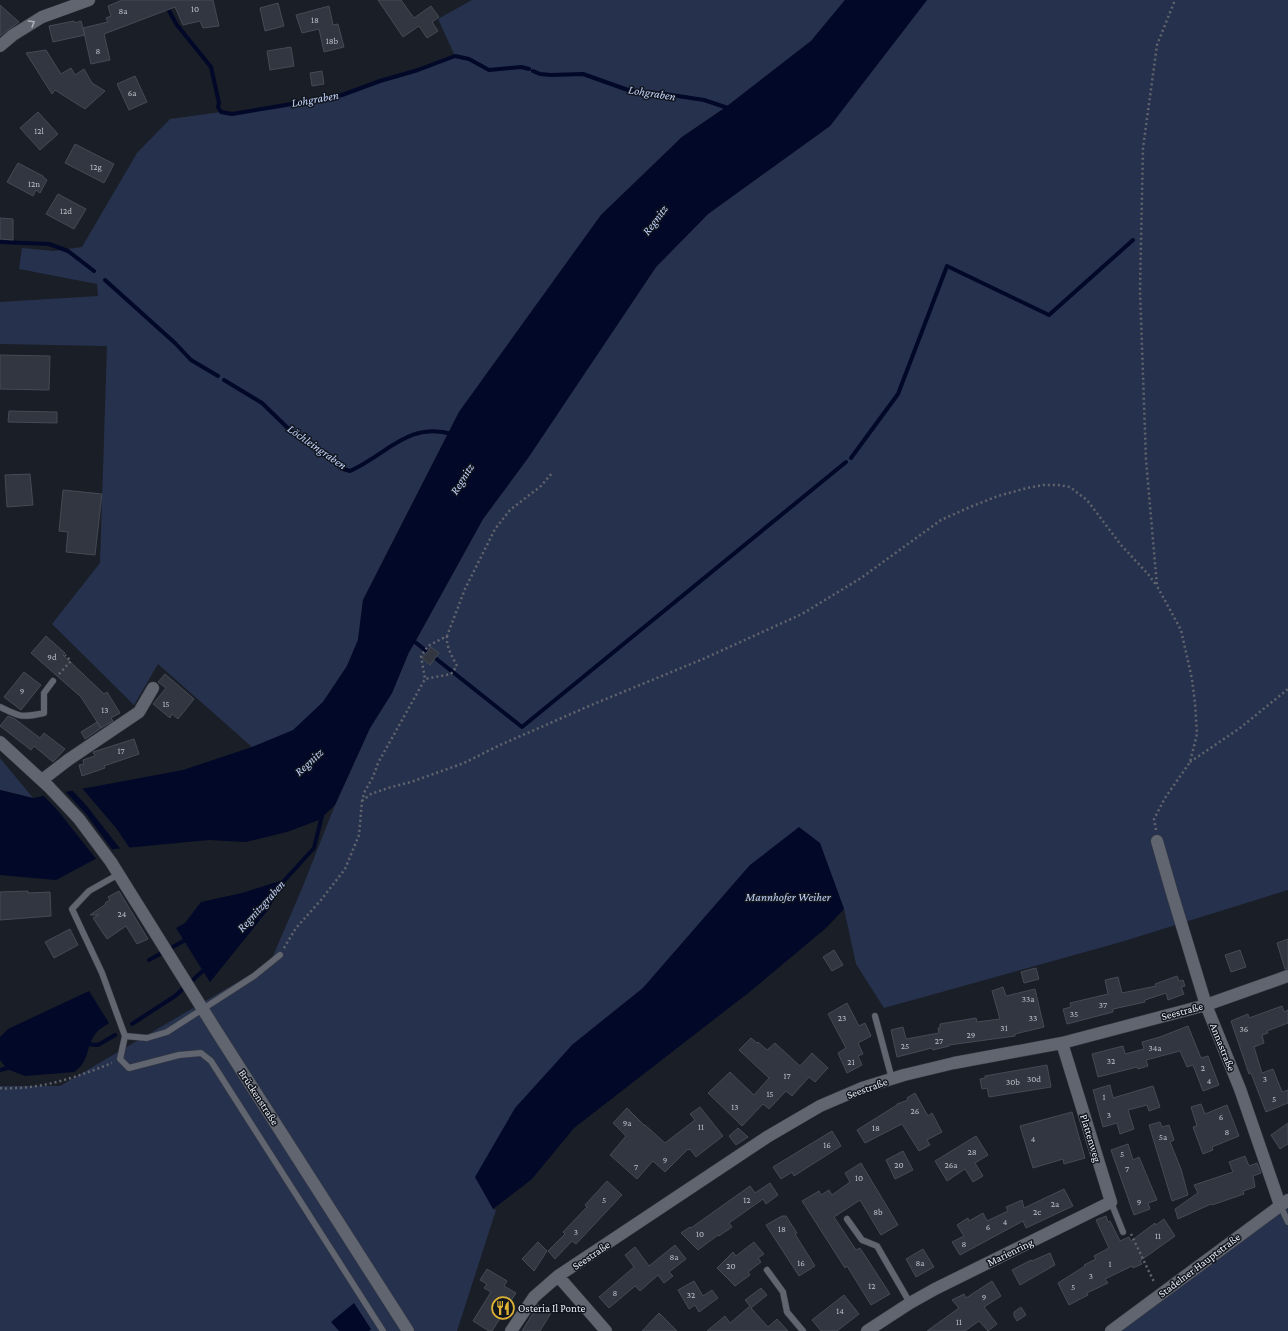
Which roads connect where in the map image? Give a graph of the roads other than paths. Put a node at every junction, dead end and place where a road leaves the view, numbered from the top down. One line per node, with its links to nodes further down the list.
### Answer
1 (89, 0): 2 (street, one-way to 1)
2 (0, 46)
3 (53, 681): 5 (lane)
4 (153, 688): 7 (street)
5 (0, 707)
6 (0, 742): 7 (street)
7 (46, 783): 9 (street, Brückenstraße)
8 (1157, 841): 12 (street, Annastraße)
9 (119, 874): 13 (street, Brückenstraße); 15 (lane)
10 (280, 955): 13 (lane)
11 (1288, 976): 12 (street, Seestraße)
12 (1206, 1005): 16 (street, Seestraße); 19 (street, Annastraße)
13 (203, 1009): 15 (lane); 27 (street, Brückenstraße)
14 (875, 1016): 17 (lane)
15 (125, 1036): 26 (lane)
16 (1062, 1044): 17 (street, Seestraße); 18 (street, Plattenweg)
17 (892, 1079): 24 (street, Seestraße)
18 (1111, 1202): 22 (lane, Plattenweg); 25 (street, Marienring)
19 (1284, 1202): 21 (lane); 32 (street, Stadelner Hauptstraße)
20 (847, 1219): 25 (lane)
21 (1288, 1222)
22 (1123, 1232)
23 (767, 1270): 30 (lane)
24 (558, 1276): 28 (street, Seestraße); 29 (street)
25 (910, 1303): 31 (street, Marienring)
26 (383, 1331)
27 (408, 1331)
28 (512, 1331)
29 (606, 1331)
30 (803, 1331)
31 (867, 1331)
32 (1111, 1331)

